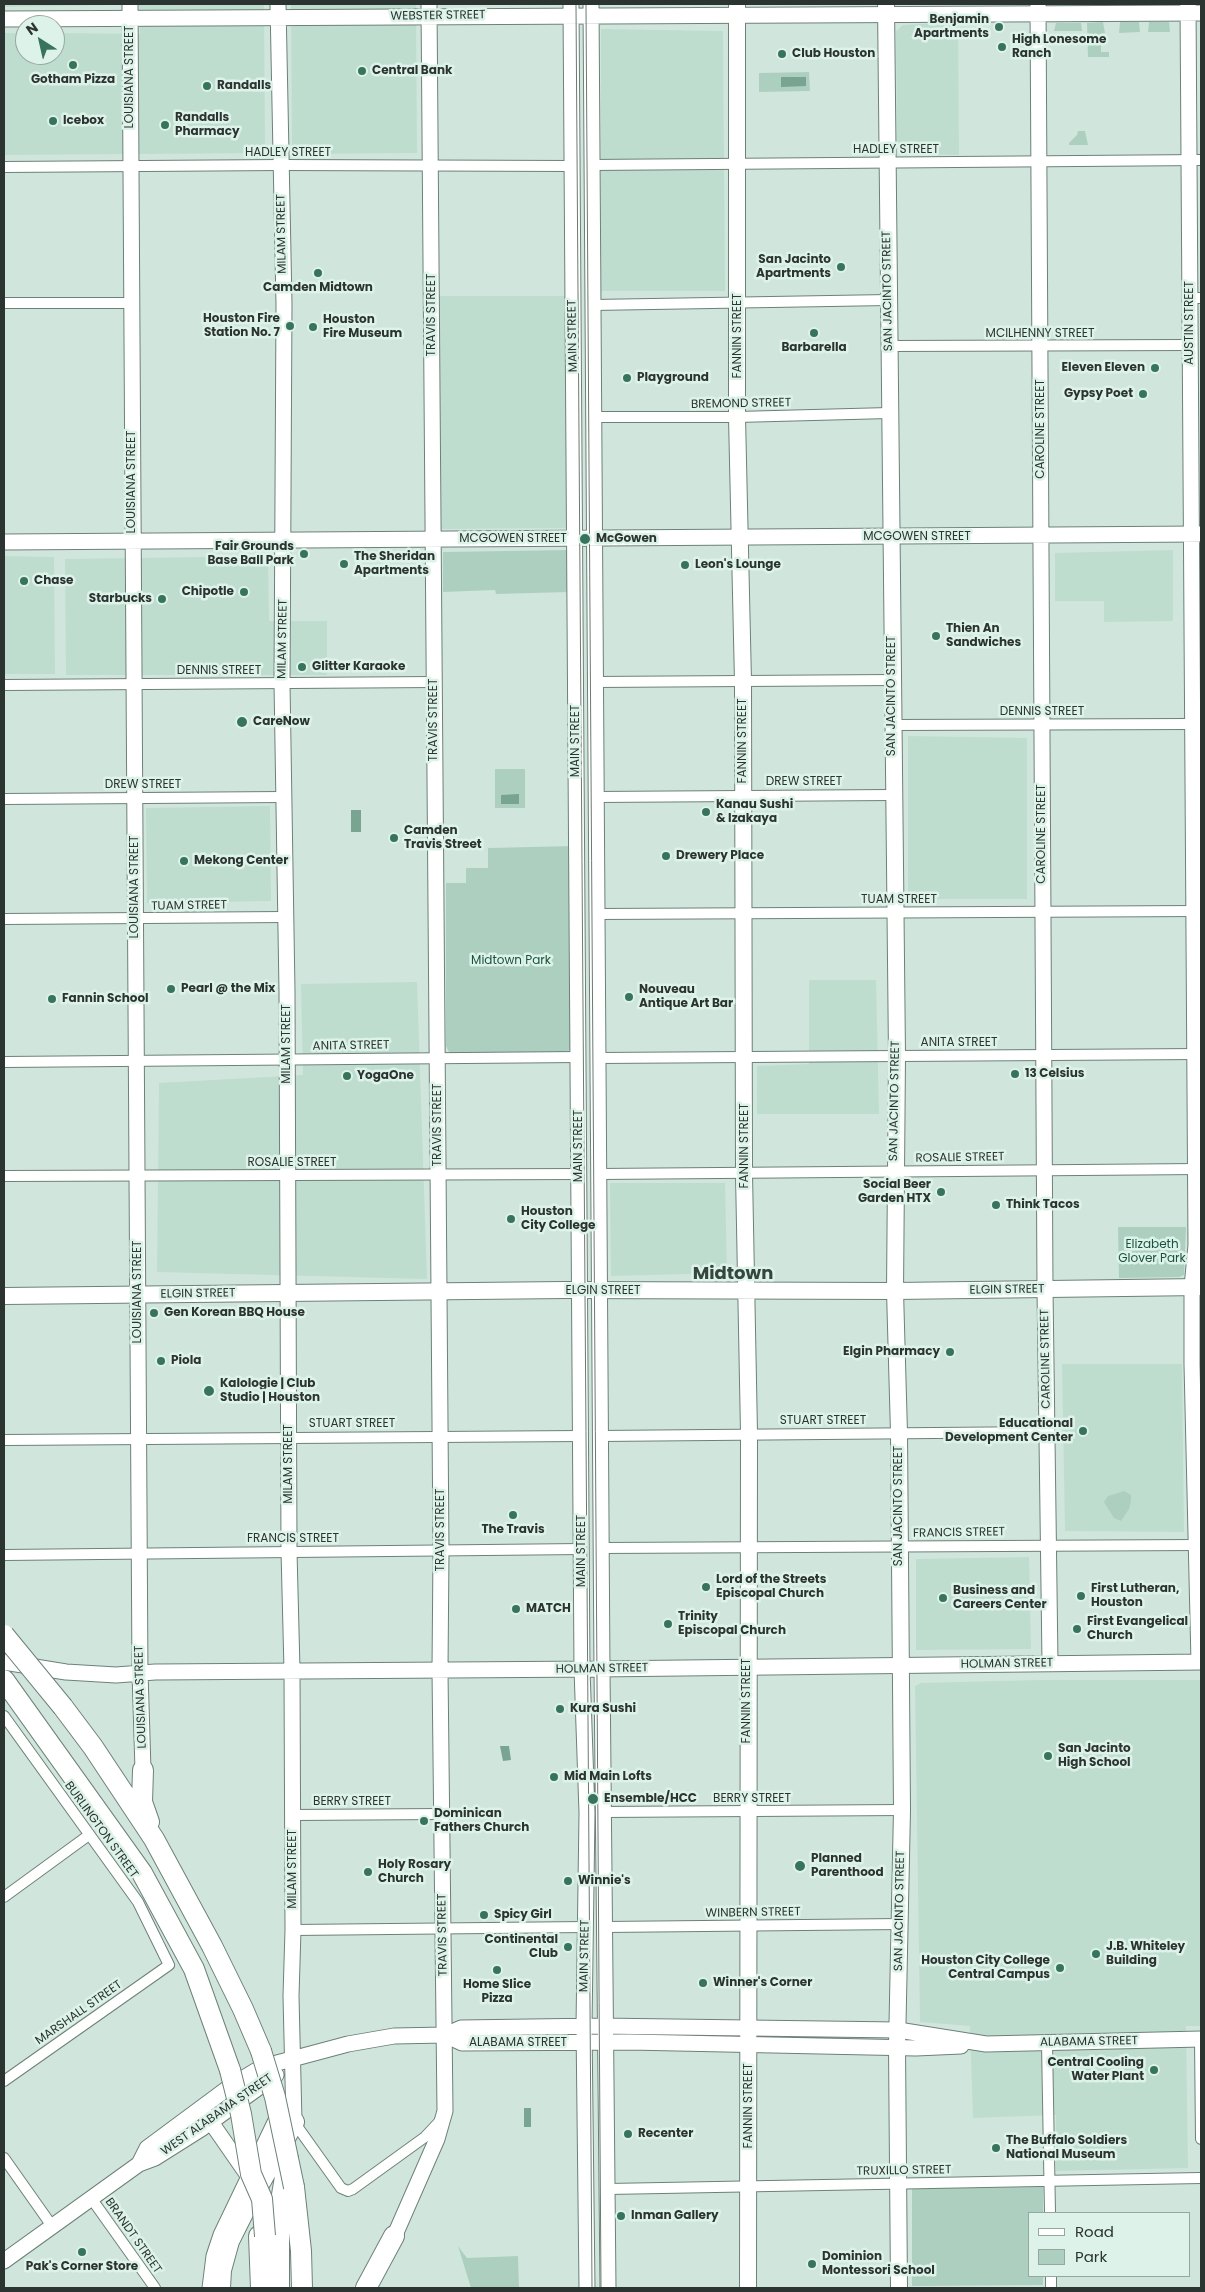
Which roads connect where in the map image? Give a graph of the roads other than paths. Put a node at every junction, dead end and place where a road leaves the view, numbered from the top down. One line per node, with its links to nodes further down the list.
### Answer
1 (1038, 8): 5 (main road, WEBSTER STREET); 8 (main road, WEBSTER STREET); 13 (main road, CAROLINE STREET)
2 (571, 9): 3 (main road, WEBSTER STREET); 7 (main road, WEBSTER STREET); 19 (main road, MAIN STREET)
3 (591, 9): 4 (main road, WEBSTER STREET); 17 (main road, MAIN STREET)
4 (737, 9): 5 (main road, WEBSTER STREET); 14 (main road, FANNIN STREET)
5 (886, 9): 12 (main road, SAN JACINTO STREET)
6 (278, 10): 7 (main road, WEBSTER STREET); 9 (main road, WEBSTER STREET); 15 (main road, MILAM STREET)
7 (429, 10): 16 (main road, TRAVIS STREET)
8 (1192, 10): 11 (main road, AUSTIN STREET)
9 (130, 11): 10 (main road, WEBSTER STREET); 18 (main road, LOUISIANA STREET)
10 (4, 18)
11 (1194, 160): 13 (street, HADLEY STREET); 21 (main road, AUSTIN STREET)
12 (887, 162): 13 (street, HADLEY STREET); 14 (street, HADLEY STREET); 22 (main road, SAN JACINTO STREET)
13 (1038, 162): 29 (main road, CAROLINE STREET)
14 (738, 164): 17 (street, HADLEY STREET); 23 (main road, FANNIN STREET)
15 (281, 165): 16 (street, HADLEY STREET); 18 (street, HADLEY STREET); 40 (main road, MILAM STREET)
16 (431, 165): 19 (street, HADLEY STREET); 41 (main road, TRAVIS STREET)
17 (592, 165): 26 (main road, MAIN STREET)
18 (130, 166): 20 (street, HADLEY STREET); 25 (main road, LOUISIANA STREET)
19 (571, 166): 38 (main road, MAIN STREET)
20 (4, 167)
21 (1196, 298): 28 (main road, AUSTIN STREET)
22 (889, 300): 23 (street); 27 (main road, SAN JACINTO STREET)
23 (738, 302): 26 (street); 33 (main road, FANNIN STREET)
24 (4, 304): 25 (street)
25 (131, 304): 42 (main road, LOUISIANA STREET)
26 (593, 305): 32 (main road, MAIN STREET)
27 (890, 346): 29 (street, MCILHENNY STREET); 31 (main road, SAN JACINTO STREET)
28 (1189, 346): 29 (street, MCILHENNY STREET); 30 (main road, AUSTIN STREET)
29 (1041, 347): 35 (main road, CAROLINE STREET)
30 (1196, 412): 34 (main road, AUSTIN STREET)
31 (890, 414): 33 (street, BREMOND STREET); 36 (main road, SAN JACINTO STREET)
32 (594, 416): 33 (street, BREMOND STREET); 39 (main road, MAIN STREET)
33 (737, 417): 37 (main road, FANNIN STREET)
34 (1197, 535): 35 (main road, MCGOWEN STREET); 44 (main road, AUSTIN STREET)
35 (1041, 536): 36 (main road, MCGOWEN STREET); 52 (main road, CAROLINE STREET)
36 (891, 537): 37 (main road, MCGOWEN STREET); 45 (main road, SAN JACINTO STREET)
37 (740, 538): 39 (main road, MCGOWEN STREET); 48 (main road, FANNIN STREET)
38 (575, 539): 39 (main road, MCGOWEN STREET); 41 (main road, MCGOWEN STREET); 73 (main road, MAIN STREET)
39 (594, 539): 47 (main road, MAIN STREET)
40 (284, 540): 41 (main road, MCGOWEN STREET); 42 (main road, MCGOWEN STREET); 50 (main road, MILAM STREET)
41 (433, 540): 46 (main road, TRAVIS STREET)
42 (133, 541): 43 (main road, MCGOWEN STREET); 49 (main road, LOUISIANA STREET)
43 (4, 542)
44 (1197, 679): 53 (main road, AUSTIN STREET)
45 (892, 680): 48 (street); 54 (main road, SAN JACINTO STREET)
46 (434, 682): 50 (street, DENNIS STREET); 74 (main road, TRAVIS STREET)
47 (595, 682): 48 (street); 59 (main road, MAIN STREET)
48 (743, 682): 56 (main road, FANNIN STREET)
49 (135, 684): 50 (street, DENNIS STREET); 51 (street, DENNIS STREET); 60 (main road, LOUISIANA STREET)
50 (282, 684): 58 (main road, MILAM STREET)
51 (4, 685)
52 (1042, 724): 53 (street, DENNIS STREET); 54 (street, DENNIS STREET); 63 (main road, CAROLINE STREET)
53 (1192, 724): 55 (main road, AUSTIN STREET)
54 (892, 725): 57 (main road, SAN JACINTO STREET)
55 (1197, 792): 62 (main road, AUSTIN STREET)
56 (743, 795): 57 (street, DREW STREET); 59 (street, DREW STREET); 66 (main road, FANNIN STREET)
57 (892, 795): 64 (main road, SAN JACINTO STREET)
58 (283, 797): 60 (street, DREW STREET); 67 (main road, MILAM STREET)
59 (596, 797): 65 (main road, MAIN STREET)
60 (135, 798): 61 (street, DREW STREET); 69 (main road, LOUISIANA STREET)
61 (4, 799)
62 (1198, 911): 63 (street, TUAM STREET); 70 (main road, AUSTIN STREET)
63 (1042, 912): 64 (street, TUAM STREET); 72 (main road, CAROLINE STREET)
64 (894, 913): 66 (street, TUAM STREET); 71 (main road, SAN JACINTO STREET)
65 (597, 914): 66 (street, TUAM STREET); 75 (main road, MAIN STREET)
66 (743, 914): 76 (main road, FANNIN STREET)
67 (285, 917): 69 (street, TUAM STREET); 77 (main road, MILAM STREET)
68 (4, 919): 69 (street, TUAM STREET)
69 (135, 919): 78 (main road, LOUISIANA STREET)
70 (1198, 1054): 72 (street, ANITA STREET); 81 (main road, AUSTIN STREET)
71 (897, 1056): 72 (street, ANITA STREET); 76 (street, ANITA STREET); 82 (main road, SAN JACINTO STREET)
72 (1044, 1056): 80 (main road, CAROLINE STREET)
73 (578, 1057): 74 (street, ANITA STREET); 83 (main road, MAIN STREET)
74 (438, 1058): 77 (street, ANITA STREET); 87 (main road, TRAVIS STREET)
75 (598, 1058): 76 (street, ANITA STREET); 84 (main road, MAIN STREET)
76 (745, 1058): 85 (main road, FANNIN STREET)
77 (286, 1060): 78 (street, ANITA STREET); 86 (main road, MILAM STREET)
78 (136, 1061): 79 (street, ANITA STREET); 89 (main road, LOUISIANA STREET)
79 (4, 1062)
80 (1045, 1169): 81 (street, ROSALIE STREET); 82 (street, ROSALIE STREET); 91 (main road, CAROLINE STREET)
81 (1198, 1169): 90 (main road, AUSTIN STREET)
82 (894, 1171): 85 (street, ROSALIE STREET); 95 (main road, SAN JACINTO STREET)
83 (580, 1174): 87 (street, ROSALIE STREET); 92 (main road, MAIN STREET)
84 (599, 1174): 85 (street, ROSALIE STREET); 93 (main road, MAIN STREET)
85 (744, 1174): 94 (main road, FANNIN STREET)
86 (288, 1175): 87 (street, ROSALIE STREET); 89 (street, ROSALIE STREET); 97 (main road, MILAM STREET)
87 (438, 1175): 96 (main road, TRAVIS STREET)
88 (4, 1176): 89 (street, ROSALIE STREET)
89 (138, 1176): 98 (main road, LOUISIANA STREET)
90 (1197, 1287): 91 (main road, ELGIN STREET); 110 (main road, AUSTIN STREET)
91 (1045, 1289): 95 (main road, ELGIN STREET); 100 (main road, CAROLINE STREET)
92 (580, 1290): 93 (main road, ELGIN STREET); 96 (main road, ELGIN STREET); 103 (main road, MAIN STREET)
93 (600, 1290): 94 (main road, ELGIN STREET); 104 (main road, MAIN STREET)
94 (746, 1291): 95 (main road, ELGIN STREET); 101 (main road, FANNIN STREET)
95 (895, 1291): 102 (main road, SAN JACINTO STREET)
96 (438, 1292): 97 (main road, ELGIN STREET); 106 (main road, TRAVIS STREET)
97 (288, 1294): 98 (main road, ELGIN STREET); 105 (main road, MILAM STREET)
98 (137, 1295): 99 (main road, ELGIN STREET); 107 (main road, LOUISIANA STREET)
99 (4, 1296)
100 (1047, 1432): 102 (street, STUART STREET); 109 (main road, CAROLINE STREET)
101 (748, 1433): 102 (street, STUART STREET); 104 (street, STUART STREET); 112 (main road, FANNIN STREET)
102 (899, 1433): 111 (main road, SAN JACINTO STREET)
103 (581, 1436): 106 (street, STUART STREET); 114 (main road, MAIN STREET)
104 (600, 1436): 113 (main road, MAIN STREET)
105 (289, 1437): 106 (street, STUART STREET); 107 (street, STUART STREET); 116 (main road, MILAM STREET)
106 (440, 1437): 115 (main road, TRAVIS STREET)
107 (139, 1438): 108 (street, STUART STREET); 117 (main road, LOUISIANA STREET)
108 (4, 1440)
109 (1048, 1545): 110 (street, FRANCIS STREET); 111 (street, FRANCIS STREET); 122 (main road, CAROLINE STREET)
110 (1197, 1545): 121 (main road, AUSTIN STREET)
111 (899, 1546): 112 (street, FRANCIS STREET); 124 (main road, SAN JACINTO STREET)
112 (747, 1547): 113 (street, FRANCIS STREET); 123 (main road, FANNIN STREET)
113 (601, 1548): 126 (main road, MAIN STREET)
114 (582, 1549): 115 (street, FRANCIS STREET); 125 (main road, MAIN STREET)
115 (441, 1550): 116 (street, FRANCIS STREET); 128 (main road, TRAVIS STREET)
116 (289, 1551): 117 (street, FRANCIS STREET); 127 (main road, MILAM STREET)
117 (140, 1552): 118 (street, FRANCIS STREET); 129 (main road, LOUISIANA STREET)
118 (4, 1555)
119 (4, 1635): 139 (highway, bridge)
120 (4, 1662): 129 (main road, HOLMAN STREET)
121 (1200, 1662): 122 (main road, HOLMAN STREET)
122 (1050, 1663): 124 (main road, HOLMAN STREET)
123 (747, 1666): 124 (main road, HOLMAN STREET); 126 (main road, HOLMAN STREET); 134 (main road, FANNIN STREET)
124 (900, 1666): 133 (main road, SAN JACINTO STREET)
125 (582, 1669): 126 (main road, HOLMAN STREET); 128 (main road, HOLMAN STREET); 143 (main road, MAIN STREET)
126 (602, 1669): 135 (main road, MAIN STREET)
127 (292, 1670): 128 (main road, HOLMAN STREET); 129 (main road, HOLMAN STREET); 137 (main road, MILAM STREET)
128 (440, 1670): 136 (main road, TRAVIS STREET)
129 (140, 1672): 132 (main road, LOUISIANA STREET)
130 (4, 1680): 169 (highway, bridge)
131 (4, 1716): 138 (street, BURLINGTON STREET)
132 (144, 1770): 139 (highway)
133 (902, 1810): 134 (street, BERRY STREET); 141 (main road, SAN JACINTO STREET)
134 (747, 1811): 135 (street, BERRY STREET); 142 (main road, FANNIN STREET)
135 (603, 1812): 144 (main road, MAIN STREET)
136 (442, 1814): 137 (street, BERRY STREET); 145 (main road, TRAVIS STREET)
137 (292, 1815): 146 (main road, MILAM STREET)
138 (90, 1835): 140 (street); 147 (street, BURLINGTON STREET)
139 (154, 1839): 180 (highway, bridge)
140 (4, 1897)
141 (900, 1924): 142 (street, WINBERN STREET); 150 (main road, SAN JACINTO STREET)
142 (749, 1926): 144 (street, WINBERN STREET); 152 (main road, FANNIN STREET)
143 (586, 1927): 145 (street); 148 (main road, MAIN STREET)
144 (605, 1927): 149 (main road, MAIN STREET)
145 (443, 1928): 146 (street); 151 (main road, TRAVIS STREET)
146 (293, 1930): 159 (main road, MILAM STREET)
147 (169, 1965): 160 (street, MARSHALL STREET)
148 (584, 2026): 149 (main road, ALABAMA STREET); 151 (main road, ALABAMA STREET); 155 (main road, MAIN STREET)
149 (607, 2026): 152 (main road, ALABAMA STREET); 154 (main road, MAIN STREET)
150 (898, 2030): 152 (main road, ALABAMA STREET); 156 (main road, ALABAMA STREET); 158 (main road, SAN JACINTO STREET)
151 (445, 2035): 155 (main road, ALABAMA STREET); 159 (main road, WEST ALABAMA STREET); 163 (main road, TRAVIS STREET)
152 (749, 2036): 154 (main road, ALABAMA STREET); 158 (main road, ALABAMA STREET); 173 (main road, FANNIN STREET)
153 (1201, 2039): 157 (main road, ALABAMA STREET); 166 (street)
154 (606, 2042): 155 (main road, ALABAMA STREET); 174 (main road, MAIN STREET)
155 (584, 2043): 192 (main road, MAIN STREET)
156 (978, 2043): 157 (main road, ALABAMA STREET); 158 (main road, ALABAMA STREET)
157 (1047, 2043): 171 (street)
158 (897, 2047): 172 (main road, SAN JACINTO STREET)
159 (291, 2060): 161 (main road, MILAM STREET); 162 (main road, WEST ALABAMA STREET); 164 (main road, WEST ALABAMA STREET)
160 (4, 2082)
161 (294, 2083): 165 (main road, MILAM STREET); 169 (main road)
162 (201, 2108): 164 (main road); 168 (main road, WEST ALABAMA STREET)
163 (445, 2111): 165 (street); 179 (main road, TRAVIS STREET)
164 (210, 2122): 168 (main road, WEST ALABAMA STREET); 169 (main road)
165 (294, 2122): 184 (highway); 187 (highway)
166 (1201, 2139)
167 (4, 2158): 177 (street)
168 (139, 2164): 175 (main road, WEST ALABAMA STREET)
169 (250, 2176): 178 (highway, bridge); 183 (main road)
170 (1201, 2178): 171 (street, TRUXILLO STREET)
171 (1049, 2181): 172 (street, TRUXILLO STREET); 176 (street)
172 (899, 2183): 173 (street, TRUXILLO STREET); 195 (main road, SAN JACINTO STREET)
173 (748, 2188): 174 (street, TRUXILLO STREET); 194 (main road, FANNIN STREET)
174 (608, 2189): 193 (main road, MAIN STREET)
175 (91, 2198): 177 (main road, WEST ALABAMA STREET); 182 (street, BRANDT STREET)
176 (1050, 2212)
177 (52, 2226): 181 (main road, WEST ALABAMA STREET)
178 (262, 2236): 185 (highway); 186 (highway)
179 (394, 2236): 190 (highway); 191 (main road, TRAVIS STREET)
180 (296, 2251): 188 (highway); 189 (highway)
181 (4, 2261)
182 (155, 2288)
183 (210, 2288)
184 (220, 2288)
185 (261, 2288)
186 (268, 2288)
187 (279, 2288)
188 (290, 2288)
189 (302, 2288)
190 (366, 2288)
191 (375, 2288)
192 (587, 2288)
193 (608, 2288)
194 (748, 2288)
195 (900, 2288)

